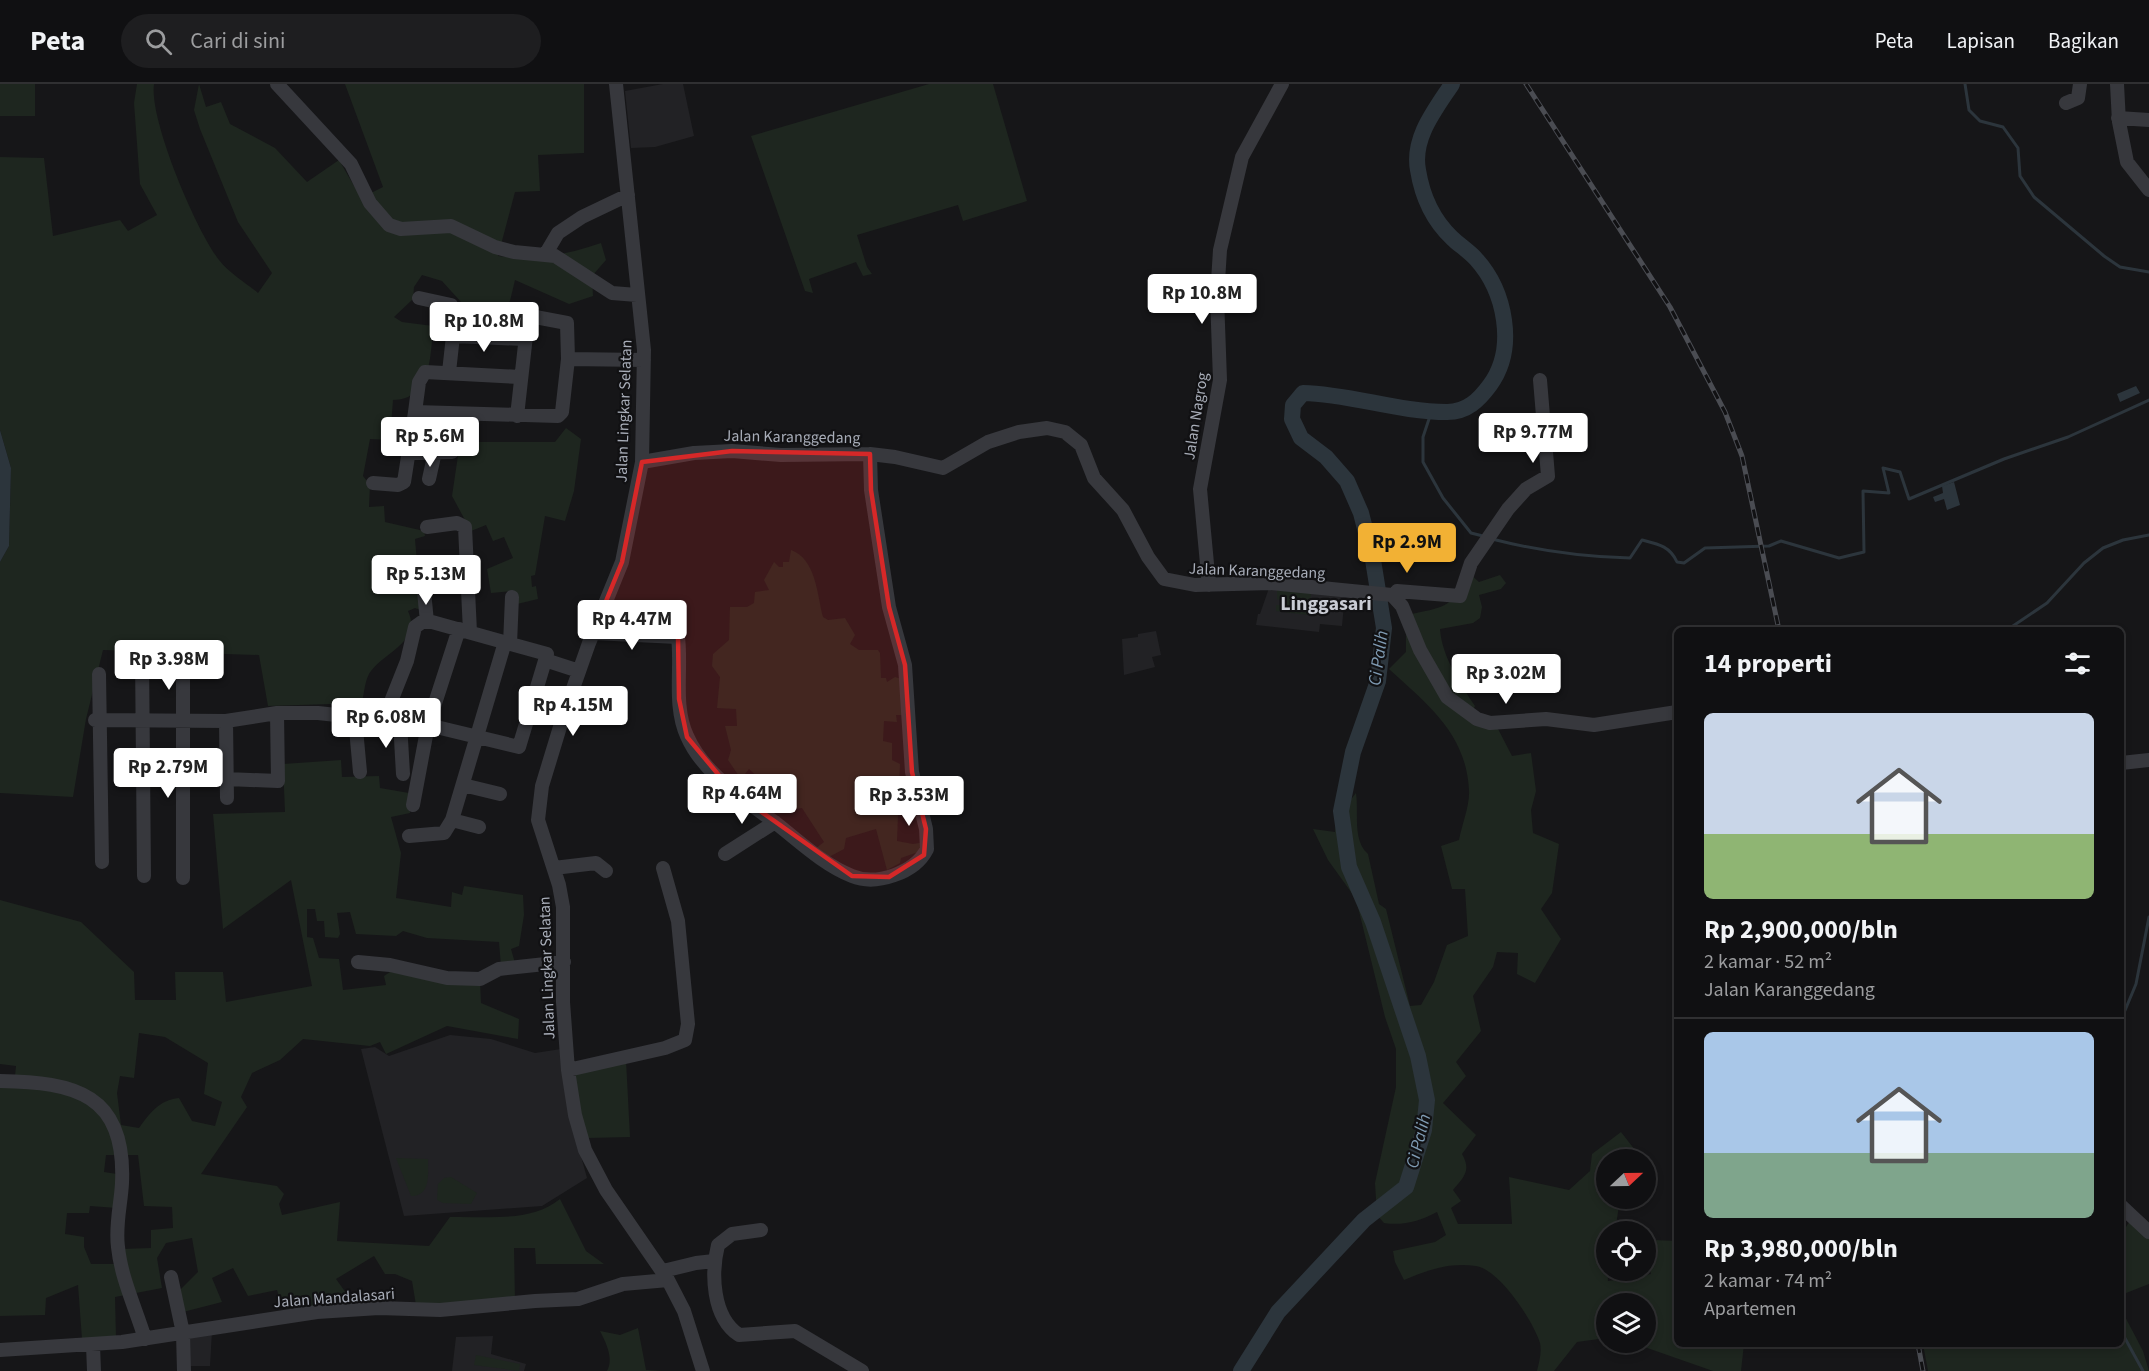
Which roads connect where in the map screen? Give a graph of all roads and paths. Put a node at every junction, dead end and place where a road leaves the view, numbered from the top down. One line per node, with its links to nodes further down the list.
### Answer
1 (277, 84): 11 (street)
2 (616, 84): 10 (street, Jalan Lingkar Selatan)
3 (1282, 84): 33 (street, Jalan Nagrog)
4 (2079, 84): 6 (street)
5 (2118, 84): 7 (street)
6 (2066, 103)
7 (2118, 118): 8 (street); 9 (street)
8 (2149, 120)
9 (2149, 190)
10 (628, 195): 11 (street); 12 (street, Jalan Lingkar Selatan)
11 (545, 255): 12 (street)
12 (637, 295): 17 (street, Jalan Lingkar Selatan)
13 (419, 298): 14 (street)
14 (452, 337): 15 (street); 18 (street)
15 (525, 339): 16 (street); 19 (street)
16 (568, 359): 17 (street); 22 (street)
17 (644, 360): 27 (street, Jalan Lingkar Selatan)
18 (448, 372): 19 (street); 21 (street)
19 (520, 377): 22 (street)
20 (1540, 380): 35 (street, Jalan Karanggedang)
21 (415, 412): 22 (street); 25 (street)
22 (517, 416)
23 (435, 452): 24 (street); 25 (street); 28 (street)
24 (452, 452)
25 (408, 453): 29 (street)
26 (870, 454): 27 (street, Jalan Karanggedang); 33 (street, Jalan Karanggedang); 67 (street)
27 (642, 462): 39 (street, Jalan Lingkar Selatan)
28 (429, 480)
29 (374, 483)
30 (427, 527): 31 (street)
31 (468, 562): 32 (street); 38 (street)
32 (422, 566)
33 (1209, 585): 35 (street, Jalan Karanggedang)
34 (424, 591): 37 (street)
35 (1394, 596): 46 (street)
36 (512, 597): 40 (street)
37 (427, 622): 38 (street); 49 (street)
38 (464, 631): 40 (street); 55 (street)
39 (593, 633): 44 (street, Jalan Lingkar Selatan); 67 (street)
40 (508, 643): 42 (street); 56 (street)
41 (142, 655): 51 (street)
42 (545, 660): 44 (street); 56 (street)
43 (183, 661): 52 (street)
44 (579, 671): 72 (street, Jalan Lingkar Selatan)
45 (99, 674): 50 (street)
46 (1674, 712)
47 (276, 713): 48 (street); 53 (street); 61 (street)
48 (355, 718): 49 (street); 59 (street)
49 (384, 718): 54 (street)
50 (98, 720): 51 (street); 71 (street)
51 (141, 720): 52 (street); 75 (street)
52 (185, 720): 53 (street); 76 (street)
53 (226, 721): 61 (street)
54 (400, 722): 55 (street); 60 (street)
55 (428, 725): 56 (street); 65 (street)
56 (479, 737): 62 (street)
57 (2149, 760): 58 (street)
58 (2124, 763)
59 (360, 772)
60 (404, 774)
61 (227, 779): 64 (street)
62 (463, 785): 63 (street); 66 (street)
63 (500, 794)
64 (227, 798)
65 (413, 805)
66 (453, 820): 68 (street); 69 (street)
67 (775, 822): 70 (street)
68 (479, 826)
69 (409, 836)
70 (725, 854)
71 (102, 862)
72 (554, 868): 74 (street); 78 (street, Jalan Lingkar Selatan)
73 (663, 868): 79 (street)
74 (606, 871)
75 (144, 876)
76 (183, 878)
77 (358, 962): 78 (street)
78 (564, 962): 79 (street, Jalan Lingkar Selatan)
79 (568, 1070): 86 (street, Jalan Lingkar Selatan)
80 (0, 1081): 89 (street)
81 (2124, 1208): 82 (street)
82 (2142, 1218): 84 (street)
83 (762, 1230): 85 (street)
84 (2149, 1232)
85 (714, 1261): 86 (street, Jalan Mandalasari); 95 (street)
86 (666, 1275): 88 (street, Jalan Mandalasari); 94 (street, Jalan Lingkar Selatan)
87 (171, 1277): 88 (street)
88 (183, 1333): 89 (street, Jalan Mandalasari); 93 (street)
89 (145, 1339): 90 (street, Jalan Mandalasari)
90 (93, 1345): 91 (street, Jalan Mandalasari); 92 (street)
91 (0, 1350)
92 (94, 1371)
93 (184, 1371)
94 (703, 1371)
95 (862, 1371)

